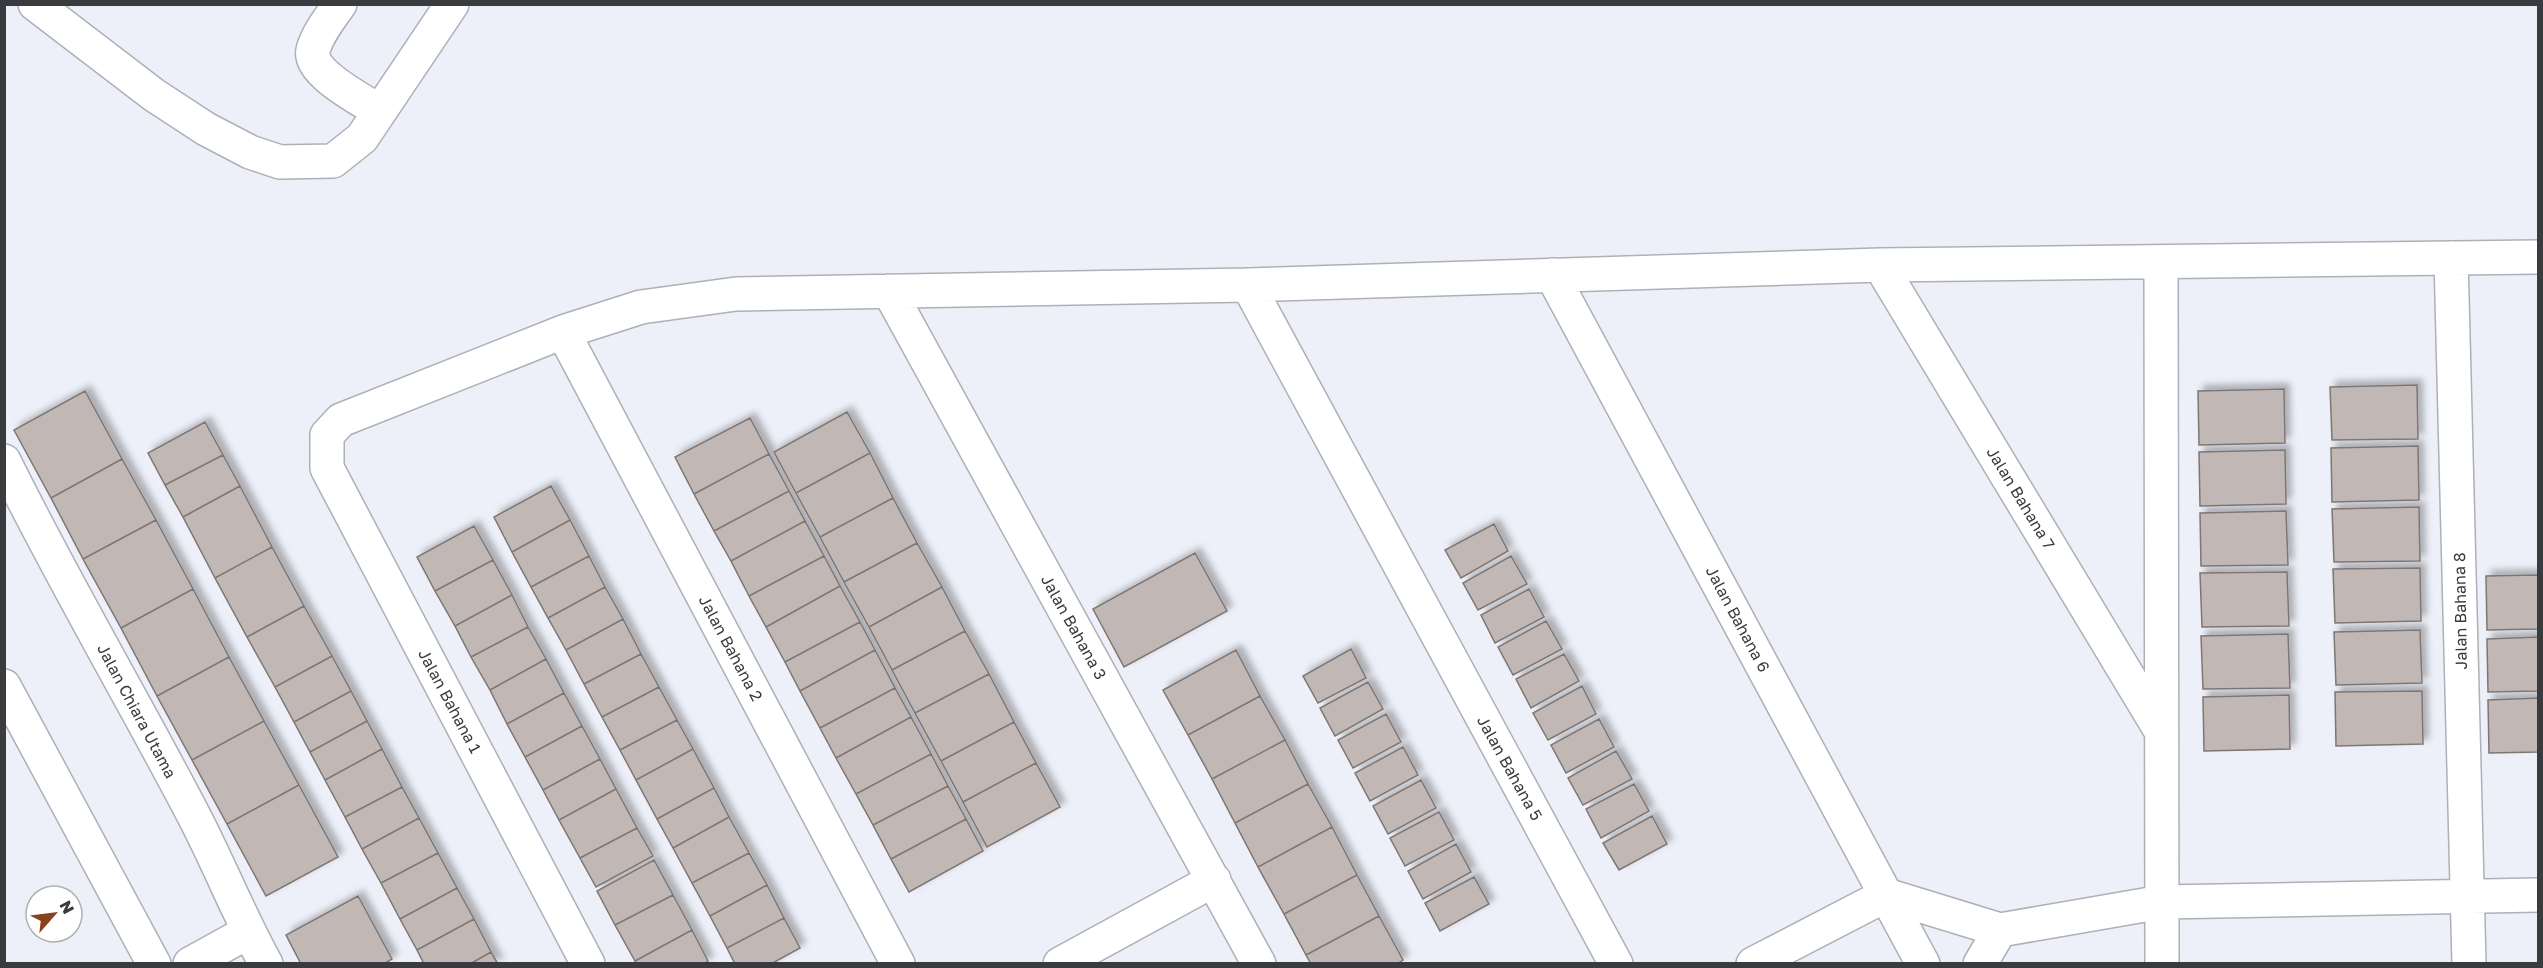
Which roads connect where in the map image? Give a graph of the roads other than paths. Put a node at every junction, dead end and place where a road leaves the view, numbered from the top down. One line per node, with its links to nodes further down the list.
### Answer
1 (35, 4): 4 (street)
2 (340, 4): 4 (street)
3 (452, 4): 4 (street)
4 (370, 125)
5 (2538, 257): 6 (street)
6 (2451, 258): 7 (street); 19 (street, Jalan Bahana 8)
7 (2161, 262): 8 (street); 15 (street)
8 (1880, 265): 9 (street); 15 (street, Jalan Bahana 7)
9 (1552, 275): 10 (street); 17 (street, Jalan Bahana 6)
10 (1248, 285): 11 (street); 30 (street, Jalan Bahana 5)
11 (889, 291): 12 (street); 16 (street, Jalan Bahana 3)
12 (563, 332): 26 (street, Jalan Bahana 1); 27 (street, Jalan Bahana 2)
13 (4, 461): 22 (street, Jalan Chiara Utama)
14 (4, 686): 23 (street)
15 (2162, 732): 20 (street)
16 (1214, 880): 28 (street); 29 (street, Jalan Bahana 3)
17 (1887, 895): 21 (street); 31 (street); 32 (street, Jalan Bahana 6)
18 (2538, 895): 19 (street)
19 (2467, 896): 20 (street); 35 (street, Jalan Bahana 8)
20 (2162, 902): 21 (street); 34 (street)
21 (2000, 930): 33 (street)
22 (248, 932): 24 (street); 25 (street, Jalan Chiara Utama)
23 (154, 963)
24 (190, 963)
25 (266, 963)
26 (588, 963)
27 (898, 963)
28 (1060, 963)
29 (1259, 963)
30 (1616, 963)
31 (1753, 963)
32 (1923, 963)
33 (1980, 963)
34 (2162, 963)
35 (2469, 963)

